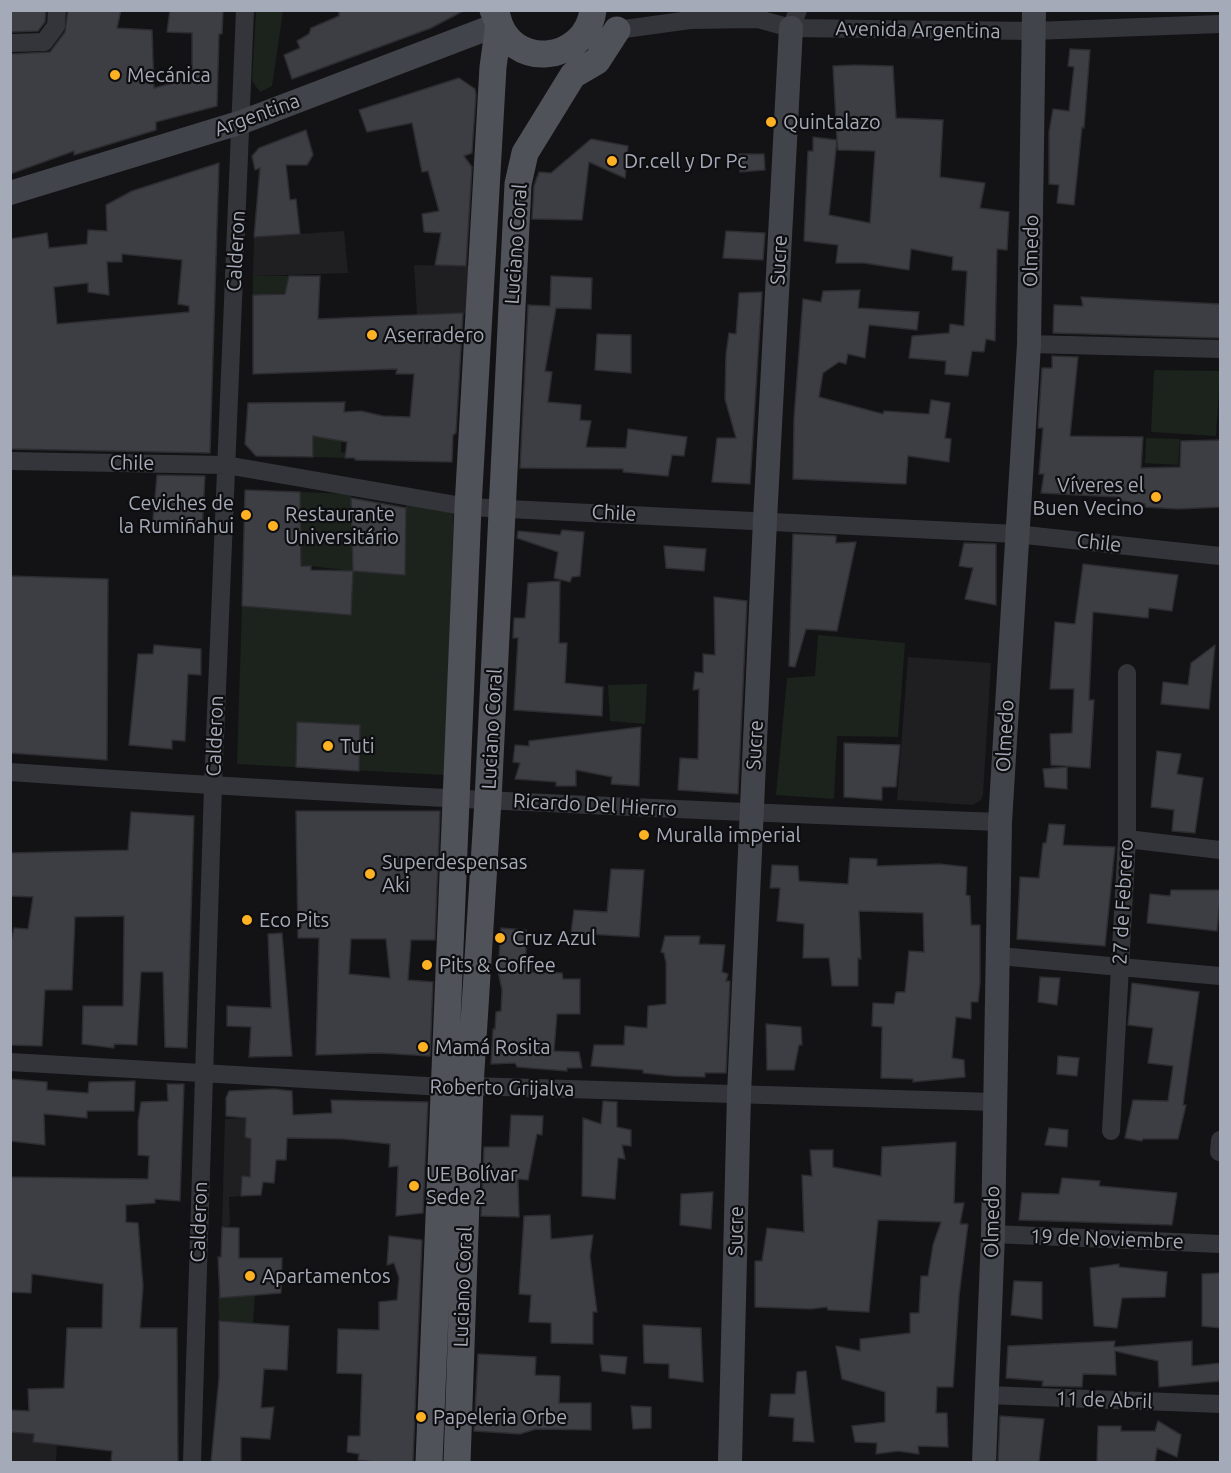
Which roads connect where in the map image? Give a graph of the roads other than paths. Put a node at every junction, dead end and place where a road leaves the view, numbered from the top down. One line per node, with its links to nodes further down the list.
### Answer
1 (57, 10): 9 (street)
2 (244, 10): 10 (street, Calderon)
3 (593, 10): 4 (main road)
4 (496, 15): 10 (street, Argentina); 16 (main road, Luciano Coral)
5 (789, 16): 6 (street, Avenida Argentina); 8 (street, Avenida Argentina); 18 (street, Sucre)
6 (1034, 21): 7 (street, Avenida Argentina); 12 (street, Olmedo)
7 (1221, 24)
8 (617, 30): 17 (main road, Luciano Coral)
9 (10, 43)
10 (242, 122): 11 (street, Argentina); 15 (street, Calderon)
11 (10, 193)
12 (1029, 344): 13 (street); 19 (street, Olmedo)
13 (1221, 349)
14 (10, 460): 15 (street, Chile)
15 (226, 465): 16 (street, Chile); 23 (street, Calderon)
16 (468, 507): 17 (street, Chile); 24 (main road, Luciano Coral)
17 (502, 508): 18 (street, Chile); 25 (main road, Luciano Coral)
18 (765, 520): 19 (street, Chile); 26 (street, Sucre)
19 (1016, 534): 20 (street, Chile); 27 (street, Olmedo)
20 (1221, 556)
21 (1127, 673): 28 (street, 27 de Febrero)
22 (10, 772): 23 (street, Ricardo Del Hierro)
23 (213, 786): 24 (street, Ricardo Del Hierro); 34 (street, Calderon)
24 (457, 797): 25 (street, Ricardo Del Hierro); 36 (main road, Luciano Coral)
25 (488, 800): 26 (street, Ricardo Del Hierro); 35 (main road, Luciano Coral)
26 (752, 813): 27 (street, Ricardo Del Hierro); 37 (street, Sucre)
27 (1000, 822): 30 (street, Olmedo)
28 (1127, 839): 29 (street); 31 (street, 27 de Febrero)
29 (1221, 850)
30 (999, 956): 31 (street); 38 (street, Olmedo)
31 (1120, 965): 32 (street); 39 (street, 27 de Febrero)
32 (1221, 976)
33 (10, 1062): 34 (street, Roberto Grijalva)
34 (204, 1071): 36 (street, Roberto Grijalva); 44 (street, Calderon)
35 (470, 1086): 36 (street, Roberto Grijalva); 37 (street, Roberto Grijalva); 46 (main road, Luciano Coral)
36 (444, 1088): 45 (main road, Luciano Coral)
37 (739, 1094): 38 (street, Roberto Grijalva); 47 (street, Sucre)
38 (994, 1102): 40 (street, Olmedo)
39 (1111, 1131)
40 (993, 1234): 41 (street, 19 de Noviembre); 42 (street, Olmedo)
41 (1221, 1244)
42 (987, 1395): 43 (street, 11 de Abril); 48 (street, Olmedo)
43 (1221, 1404)
44 (192, 1462)
45 (429, 1462)
46 (457, 1462)
47 (730, 1462)
48 (984, 1462)

